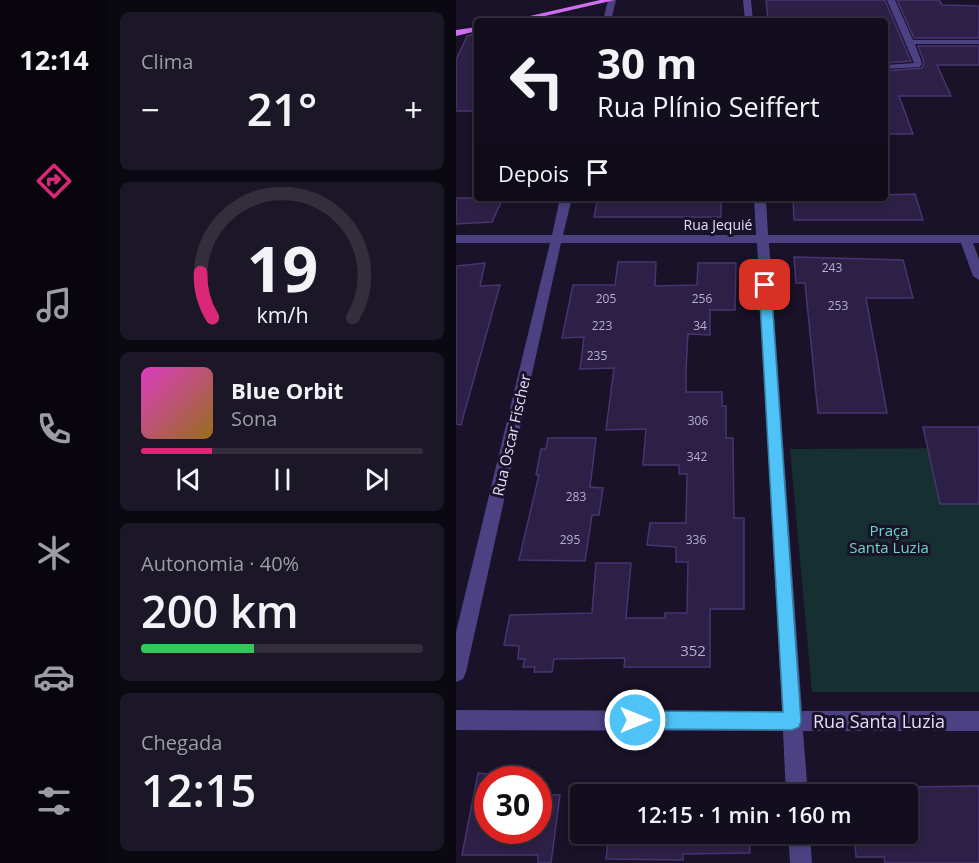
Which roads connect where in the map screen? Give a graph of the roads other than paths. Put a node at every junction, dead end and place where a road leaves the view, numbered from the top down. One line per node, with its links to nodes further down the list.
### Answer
1 (611, 0): 4 (main road); 5 (street)
2 (747, 0): 6 (street)
3 (891, 0): 9 (lane)
4 (526, 18)
5 (608, 18)
6 (749, 18)
7 (474, 29): 8 (main road)
8 (456, 33)
9 (910, 42): 10 (lane); 11 (lane)
10 (979, 42)
11 (888, 67)
12 (565, 201): 15 (street, Rua Oscar Fischer)
13 (760, 201): 16 (street)
14 (456, 239): 15 (street, Rua Jequié)
15 (557, 239): 16 (street, Rua Jequié); 20 (street, Rua Oscar Fischer)
16 (762, 239): 17 (street, Rua Jequié); 22 (street)
17 (966, 239): 18 (street, Rua Jequié); 19 (street)
18 (979, 239)
19 (979, 276)
20 (456, 672)
21 (456, 720): 22 (street, Rua Santa Luzia)
22 (792, 721): 23 (street, Rua Santa Luzia); 24 (street)
23 (979, 722)
24 (796, 784)
25 (800, 844): 26 (street)
26 (801, 863)

